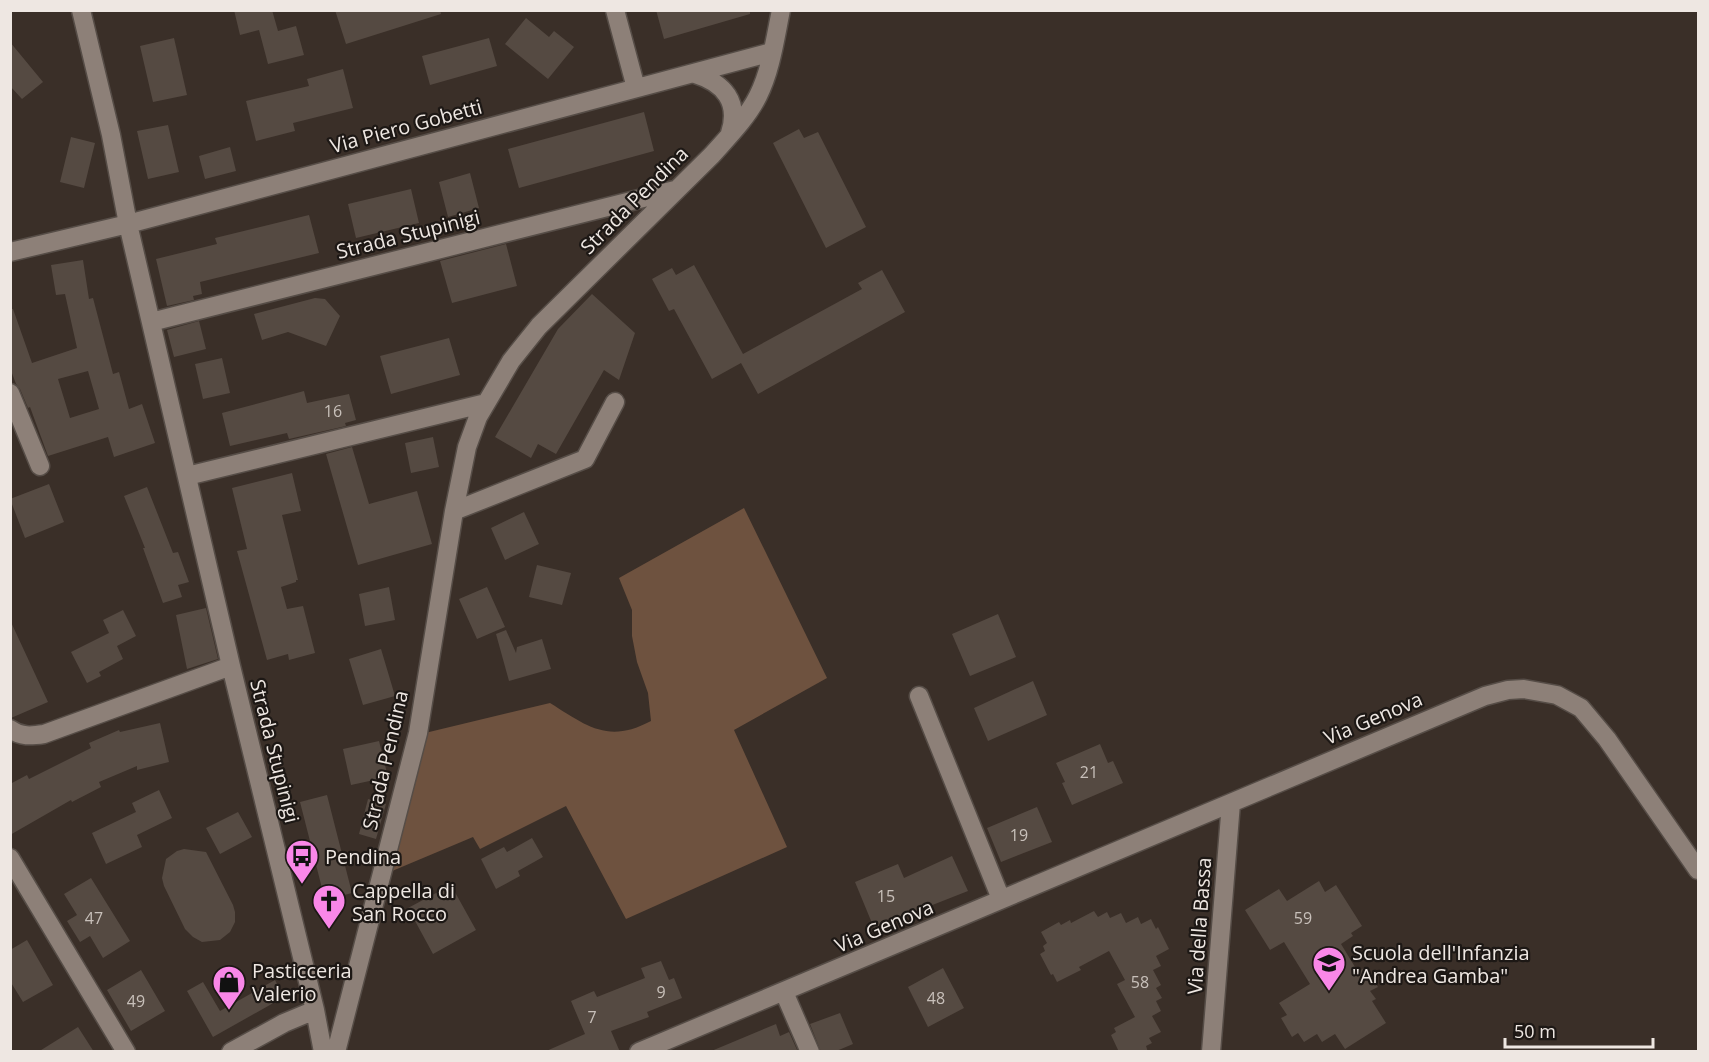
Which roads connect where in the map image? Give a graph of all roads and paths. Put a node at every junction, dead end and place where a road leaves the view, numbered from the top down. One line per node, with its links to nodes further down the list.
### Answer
1 (81, 10): 9 (street, Strada Stupinigi)
2 (615, 10): 6 (street)
3 (781, 10): 4 (street, Strada Pendina)
4 (772, 52): 5 (street, Via Piero Gobetti); 7 (street, Strada Pendina)
5 (695, 74): 6 (street, Via Piero Gobetti); 7 (street)
6 (636, 88): 9 (street, Via Piero Gobetti)
7 (729, 137): 8 (street, Strada Pendina)
8 (677, 189): 11 (street, Strada Stupinigi); 14 (street, Strada Pendina)
9 (128, 224): 10 (street, Via Piero Gobetti); 11 (street, Strada Stupinigi)
10 (10, 252)
11 (150, 322): 16 (street, Strada Stupinigi)
12 (10, 393): 15 (street)
13 (615, 402): 17 (street)
14 (486, 403): 16 (street); 17 (street, Strada Pendina)
15 (40, 466)
16 (187, 476): 18 (street, Strada Stupinigi)
17 (454, 511): 30 (street, Strada Pendina)
18 (231, 666): 20 (street, Strada Stupinigi); 26 (street, Strada Stupinigi)
19 (919, 696): 24 (street)
20 (10, 729)
21 (1231, 803): 23 (street, Via Genova); 24 (street, Via Genova); 33 (street, Via della Bassa)
22 (10, 858): 27 (street)
23 (1698, 870)
24 (1001, 899): 25 (street, Via Genova)
25 (784, 992): 31 (street, Via Genova); 32 (street)
26 (315, 1010): 28 (street); 29 (street, Strada Stupinigi)
27 (126, 1052)
28 (231, 1052)
29 (323, 1052)
30 (336, 1052)
31 (639, 1052)
32 (810, 1052)
33 (1211, 1052)

